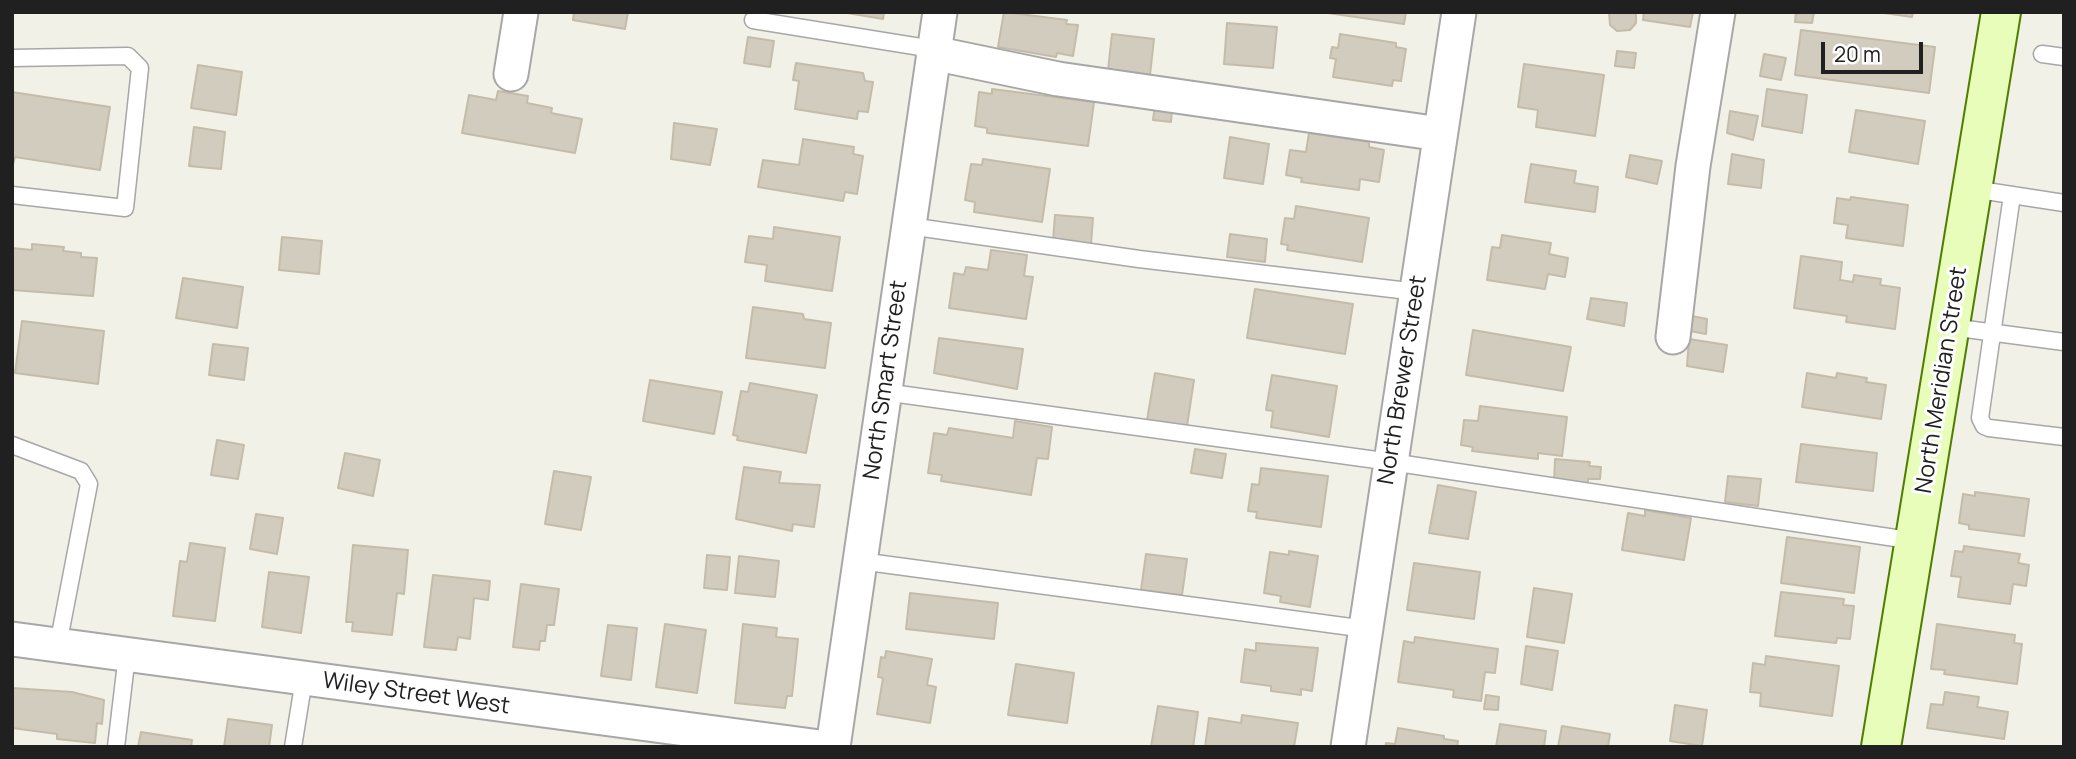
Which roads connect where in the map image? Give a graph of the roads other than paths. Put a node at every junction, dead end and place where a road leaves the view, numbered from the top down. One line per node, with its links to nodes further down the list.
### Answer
1 (521, 12): 11 (street)
2 (940, 12): 7 (street, North Smart Street)
3 (1459, 12): 12 (street, North Brewer Street)
4 (1718, 12): 21 (street)
5 (2001, 12): 13 (main road, North Meridian Street)
6 (753, 20): 7 (lane)
7 (933, 51): 12 (street); 17 (street, North Smart Street)
8 (2042, 54): 9 (lane)
9 (2064, 57)
10 (12, 58): 14 (lane)
11 (511, 74)
12 (1440, 134): 18 (street, North Brewer Street)
13 (1973, 189): 15 (lane); 19 (main road, North Meridian Street)
14 (12, 195)
15 (2012, 195): 16 (lane); 20 (lane)
16 (2064, 203)
17 (909, 226): 18 (lane); 23 (street, North Smart Street)
18 (1417, 292): 26 (street, North Brewer Street)
19 (1951, 327): 20 (lane); 27 (main road, North Meridian Street)
20 (1993, 332): 22 (lane); 24 (lane)
21 (1673, 337)
22 (2064, 342)
23 (884, 392): 26 (lane); 28 (street, North Smart Street)
24 (2064, 438)
25 (12, 445): 31 (lane)
26 (1391, 461): 27 (lane); 29 (street, North Brewer Street)
27 (1915, 541): 40 (main road, North Meridian Street)
28 (860, 561): 29 (lane); 38 (street, North Smart Street)
29 (1366, 629): 39 (street, North Brewer Street)
30 (12, 639): 31 (street, Wiley Street West)
31 (58, 645): 32 (street, Wiley Street West)
32 (127, 655): 33 (street, Wiley Street West); 35 (lane)
33 (304, 679): 34 (street, Wiley Street West); 36 (lane)
34 (725, 742): 37 (street, Wiley Street West)
35 (116, 747)
36 (293, 747)
37 (820, 747)
38 (833, 747)
39 (1348, 747)
40 (1881, 747)

